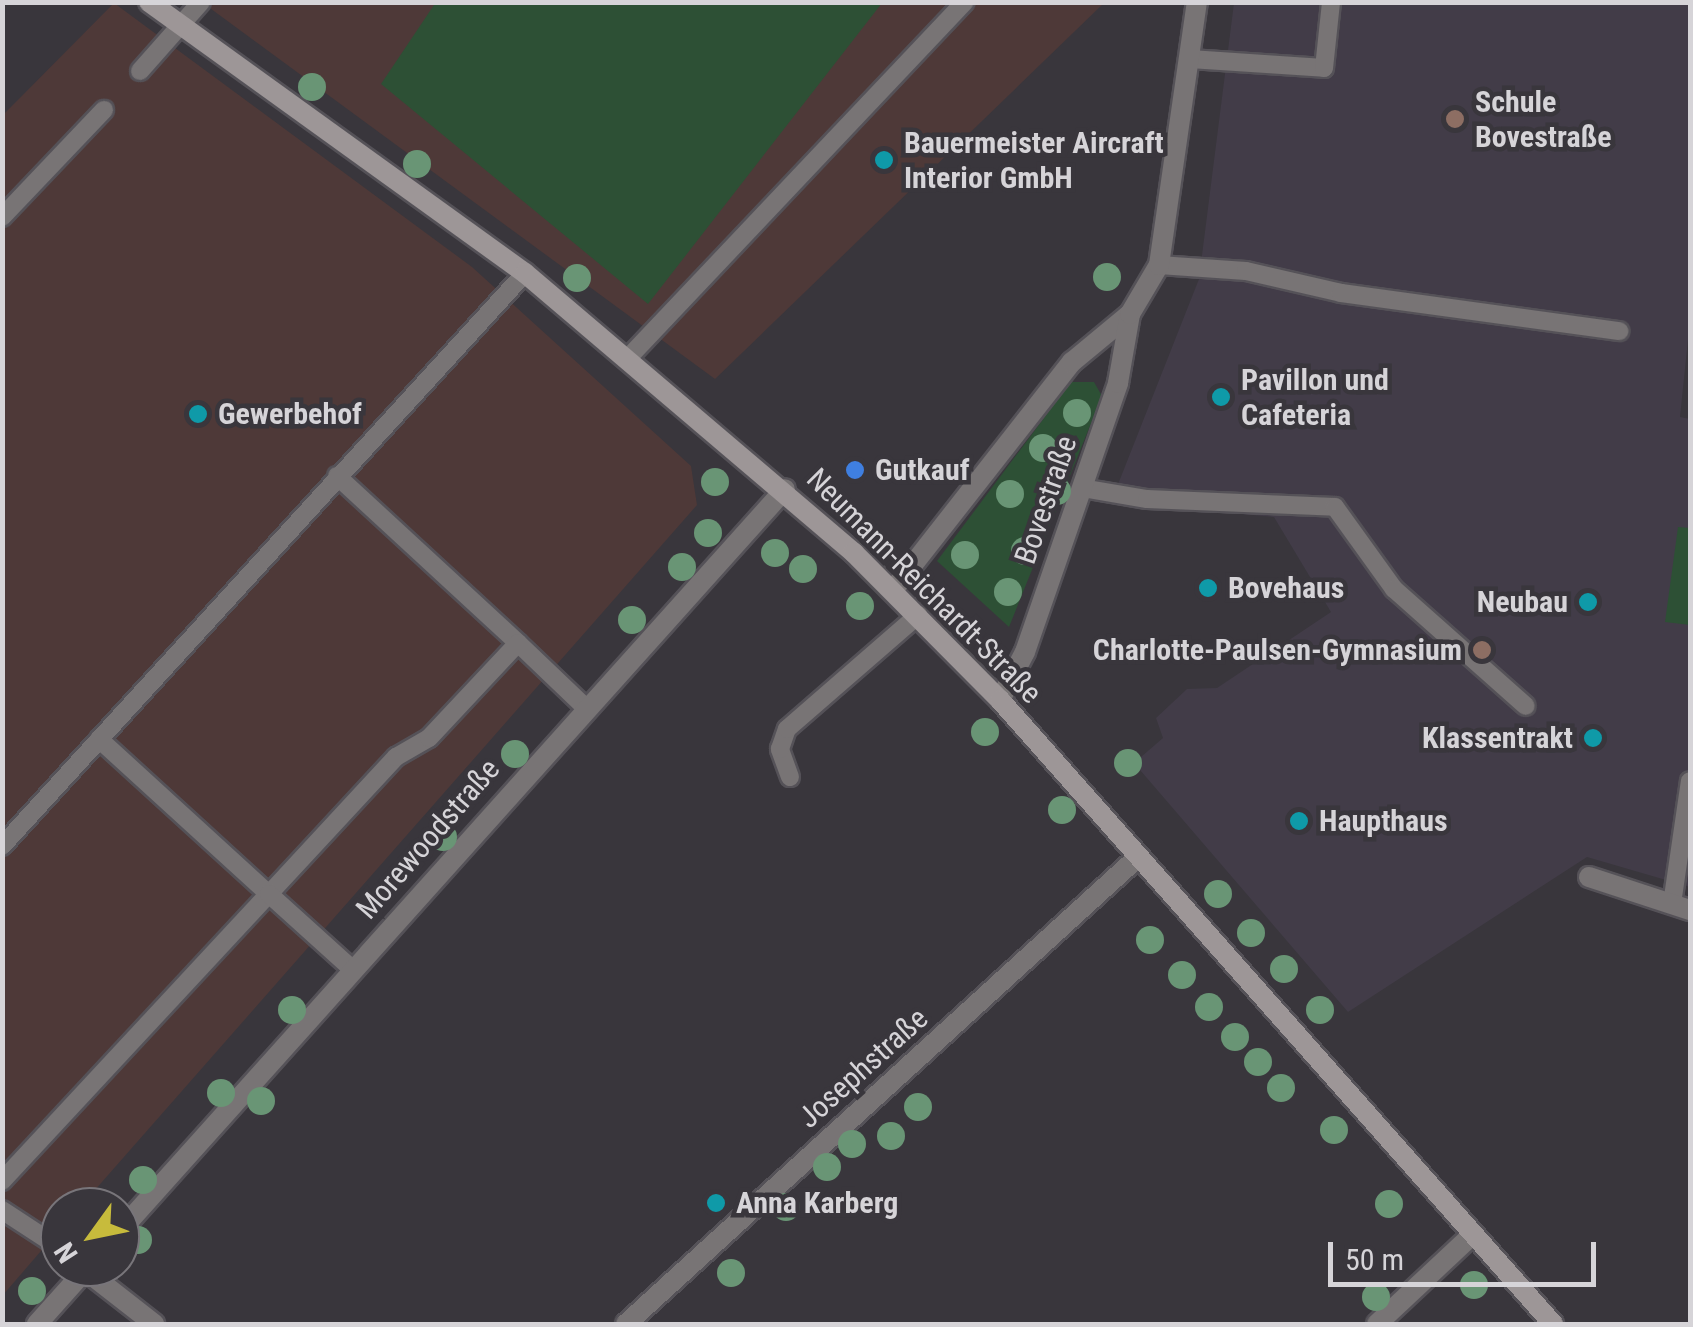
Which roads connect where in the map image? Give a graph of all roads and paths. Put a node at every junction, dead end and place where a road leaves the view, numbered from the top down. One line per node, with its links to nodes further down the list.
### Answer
1 (150, 2): 6 (street, Neumann-Reichardt-Straße)
2 (201, 2): 6 (lane)
3 (965, 2): 15 (lane)
4 (1196, 2): 7 (street, Bovestraße)
5 (1331, 2): 7 (lane)
6 (181, 26): 8 (lane); 12 (street, Neumann-Reichardt-Straße)
7 (1190, 60): 11 (street, Bovestraße)
8 (140, 71)
9 (104, 110): 10 (lane)
10 (2, 217)
11 (1158, 264): 13 (street, Bovestraße); 14 (lane)
12 (525, 272): 15 (street, Neumann-Reichardt-Straße); 16 (lane)
13 (1130, 314): 17 (street, Bovestraße); 19 (street, Bovestraße)
14 (1619, 332)
15 (628, 358): 18 (street, Neumann-Reichardt-Straße)
16 (337, 476): 21 (lane); 25 (lane)
17 (1082, 488): 22 (street, Bovestraße); 24 (lane)
18 (784, 489): 19 (street, Neumann-Reichardt-Straße); 23 (street, Morewoodstraße)
19 (893, 590): 20 (street, Neumann-Reichardt-Straße)
20 (918, 615): 22 (street, Neumann-Reichardt-Straße); 26 (lane)
21 (518, 643): 23 (lane); 31 (lane)
22 (1000, 700): 29 (street, Neumann-Reichardt-Straße)
23 (584, 706): 33 (street, Morewoodstraße)
24 (1526, 706)
25 (99, 739): 28 (lane); 31 (lane)
26 (790, 777)
27 (1690, 781): 32 (lane)
28 (2, 846)
29 (1139, 856): 38 (street, Neumann-Reichardt-Straße); 43 (street, Josephstraße)
30 (1590, 877): 32 (street)
31 (269, 894): 33 (lane); 34 (lane)
32 (1681, 907)
33 (352, 970): 35 (street, Morewoodstraße)
34 (2, 1181)
35 (140, 1208)
36 (2, 1210): 37 (lane)
37 (40, 1235)
38 (1471, 1236): 44 (street); 45 (street, Neumann-Reichardt-Straße)
39 (69, 1287): 41 (street)
40 (108, 1287): 42 (street)
41 (37, 1324)
42 (154, 1324)
43 (626, 1324)
44 (1377, 1324)
45 (1554, 1324)

